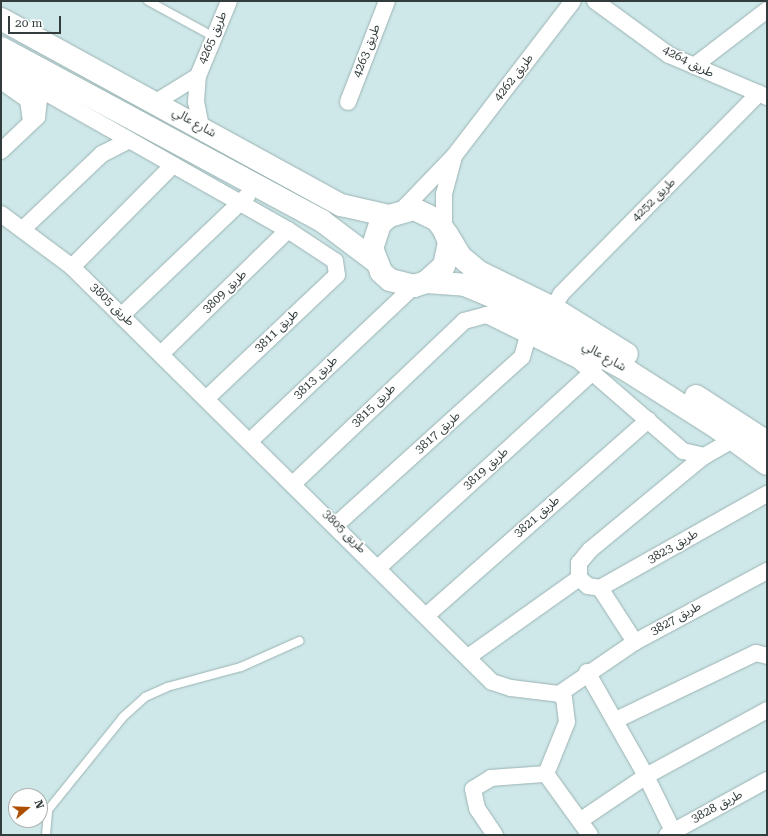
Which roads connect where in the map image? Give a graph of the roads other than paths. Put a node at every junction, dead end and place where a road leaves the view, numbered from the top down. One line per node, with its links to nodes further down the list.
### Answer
1 (148, 1): 8 (lane)
2 (229, 1): 8 (street, طريق 4265)
3 (387, 1): 17 (street, طريق 4263)
4 (573, 1): 24 (street, طريق 4262)
5 (595, 1): 10 (street, طريق 4264)
6 (767, 10): 10 (street)
7 (1, 19): 16 (street, شارع عالي)
8 (214, 37): 12 (street, طريق 4265)
9 (1, 48): 26 (street)
10 (694, 66): 15 (street, طريق 4264)
11 (1, 67): 14 (street)
12 (198, 76): 16 (street); 20 (street, طريق 4265)
13 (1, 81): 18 (street)
14 (40, 91): 18 (street); 19 (street)
15 (763, 95): 37 (street, طريق 4252)
16 (156, 102): 20 (street, شارع عالي)
17 (348, 102)
18 (32, 121): 22 (street)
19 (102, 127): 21 (street); 23 (street)
20 (202, 127): 28 (street, شارع عالي)
21 (127, 141): 23 (street); 25 (street)
22 (1, 151)
23 (102, 154): 30 (street)
24 (454, 156): 28 (street, طريق 4262); 32 (street, طريق 4262)
25 (171, 166): 27 (street); 34 (street)
26 (256, 186): 27 (street); 33 (street)
27 (240, 203): 31 (street); 39 (street)
28 (395, 213): 32 (street); 33 (street)
29 (1, 214): 30 (street, طريق 3805)
30 (24, 228): 34 (street, طريق 3805)
31 (288, 230): 41 (street, طريق 3809); 43 (street, طريق 3811)
32 (444, 230): 36 (street); 37 (street, شارع عالي)
33 (375, 261): 35 (street)
34 (72, 267): 39 (street, طريق 3805)
35 (390, 280): 36 (street); 38 (street)
36 (420, 284): 38 (street, طريق 3813); 40 (street, شارع عالي)
37 (553, 308): 45 (street, شارع عالي)
38 (383, 314): 47 (street, طريق 3813)
39 (122, 315): 41 (street, طريق 3805)
40 (531, 327): 42 (street, طريق 3815); 46 (street, شارع عالي); 50 (street, طريق 3815); 52 (street, طريق 3817)
41 (162, 354): 43 (street, طريق 3805)
42 (594, 371): 44 (street, طريق 3815); 53 (street, طريق 3819)
43 (207, 398): 47 (street, طريق 3805)
44 (648, 420): 48 (street, طريق 3815); 57 (street, طريق 3821)
45 (765, 438)
46 (734, 440): 48 (street); 49 (street, شارع عالي)
47 (250, 442): 50 (street, طريق 3805)
48 (704, 456): 55 (street)
49 (767, 464)
50 (294, 483): 52 (street, طريق 3805)
51 (767, 494): 56 (street, طريق 3823)
52 (336, 524): 53 (street, طريق 3805)
53 (379, 567): 57 (street, طريق 3805)
54 (767, 571): 59 (street, طريق 3827)
55 (579, 578): 56 (street); 61 (street)
56 (600, 588): 59 (street)
57 (427, 615): 61 (street, طريق 3805)
58 (299, 640): 71 (lane)
59 (635, 642): 62 (street, طريق 3827)
60 (767, 656): 65 (street)
61 (468, 657): 63 (street, طريق 3805)
62 (587, 672): 63 (street, طريق 3827); 65 (street)
63 (559, 694): 66 (street)
64 (767, 710): 67 (street)
65 (616, 720): 67 (street)
66 (546, 774): 69 (street); 72 (street)
67 (646, 776): 69 (street); 70 (street)
68 (767, 780): 70 (street, طريق 3828)
69 (581, 820): 73 (street)
70 (670, 833)
71 (46, 835)
72 (495, 835)
73 (590, 835)

